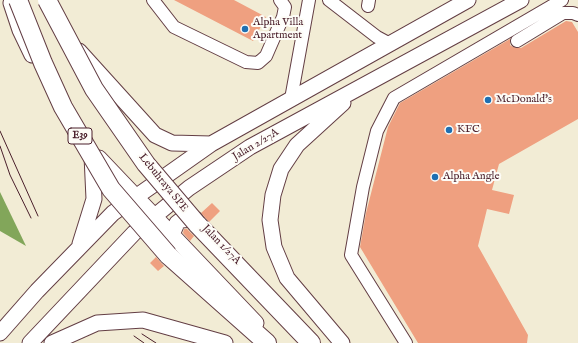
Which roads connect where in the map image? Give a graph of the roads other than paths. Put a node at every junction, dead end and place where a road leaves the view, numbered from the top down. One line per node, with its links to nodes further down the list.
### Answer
1 (10, 0): 17 (main road)
2 (18, 0): 29 (highway, E39, bridge)
3 (153, 0): 4 (lane)
4 (280, 0)
5 (309, 0): 15 (lane)
6 (329, 0): 13 (lane)
7 (468, 0): 13 (main road, Jalan 2/27A)
8 (521, 0): 14 (main road, Jalan 2/27A)
9 (562, 0): 34 (lane)
10 (44, 4): 16 (main road); 18 (main road, Jalan 1/27A); 31 (highway, Lebuhraya SPE, bridge)
11 (578, 15): 12 (lane)
12 (517, 41)
13 (390, 44): 15 (main road, Jalan 2/27A)
14 (357, 90): 20 (main road, Jalan 2/27A); 33 (main road)
15 (291, 99): 16 (main road, Jalan 2/27A)
16 (211, 144): 18 (main road, Jalan 2/27A)
17 (92, 151): 19 (main road); 24 (main road)
18 (160, 180): 19 (main road, Jalan 2/27A); 20 (main road, Jalan 1/27A)
19 (135, 198): 21 (main road); 24 (main road, Jalan 2/27A)
20 (176, 198): 21 (main road, Jalan 2/27A); 22 (main road, Jalan 1/27A)
21 (153, 217): 23 (main road); 26 (main road, Jalan 2/27A)
22 (196, 218): 23 (main road); 32 (main road, Jalan 1/27A)
23 (171, 237): 30 (main road)
24 (78, 249): 25 (main road, Jalan 2/27A)
25 (0, 333)
26 (30, 343)
27 (52, 343): 28 (main road)
28 (225, 343)
29 (267, 343)
30 (274, 343)
31 (311, 343)
32 (318, 343)
33 (342, 343)
34 (406, 343)

